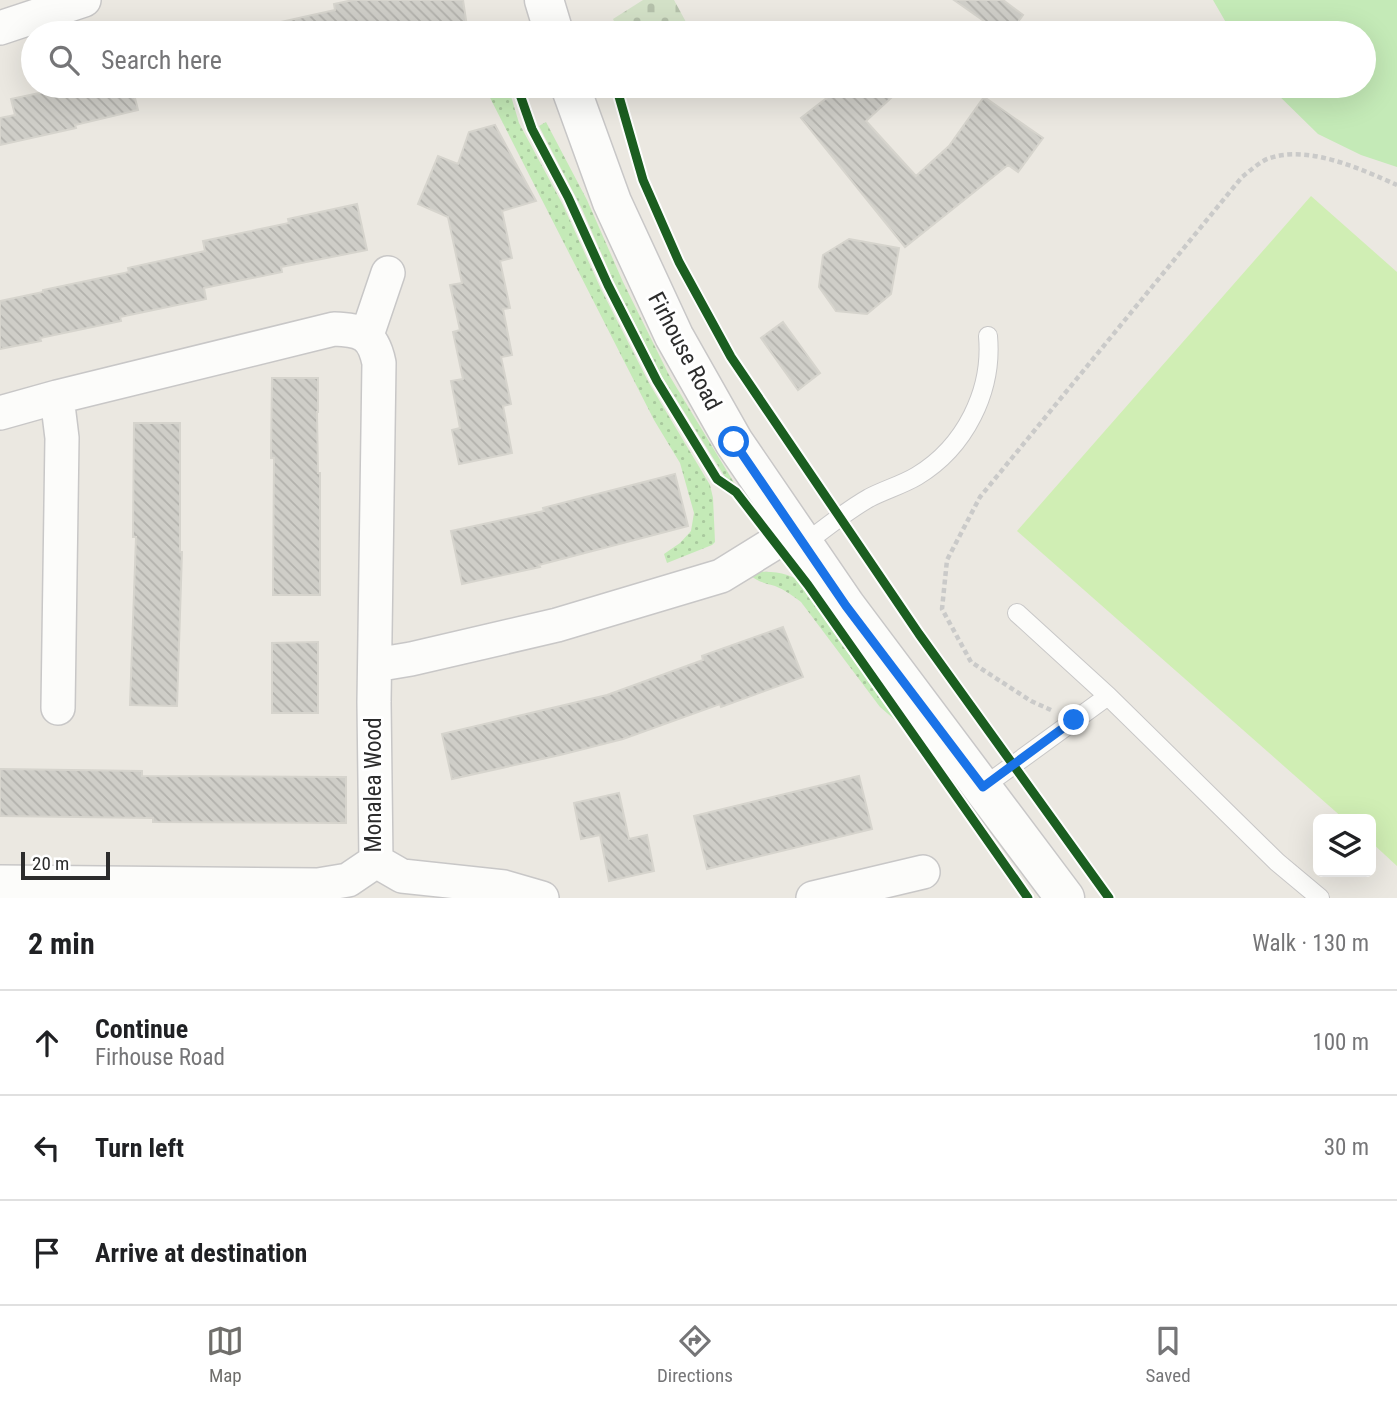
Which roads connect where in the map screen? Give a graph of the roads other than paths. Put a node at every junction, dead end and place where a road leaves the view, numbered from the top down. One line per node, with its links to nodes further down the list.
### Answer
1 (84, 0): 3 (street)
2 (544, 0): 4 (main road)
3 (13, 16)
4 (550, 21)
5 (574, 98): 11 (main road, Firhouse Road)
6 (388, 273): 7 (street)
7 (367, 335): 9 (street); 13 (street, Monalea Wood)
8 (988, 336): 11 (lane)
9 (57, 397): 10 (street); 15 (street)
10 (0, 413)
11 (798, 538): 13 (street); 16 (main road, Firhouse Road)
12 (1017, 612): 14 (lane)
13 (375, 665): 17 (street, Monalea Wood)
14 (1108, 696): 16 (lane); 23 (lane)
15 (58, 708)
16 (983, 787): 22 (main road, Firhouse Road)
17 (376, 861): 19 (street, Monalea Wood); 20 (street)
18 (923, 872): 21 (street)
19 (0, 882)
20 (542, 898)
21 (813, 898)
22 (1065, 898)
23 (1320, 898)

